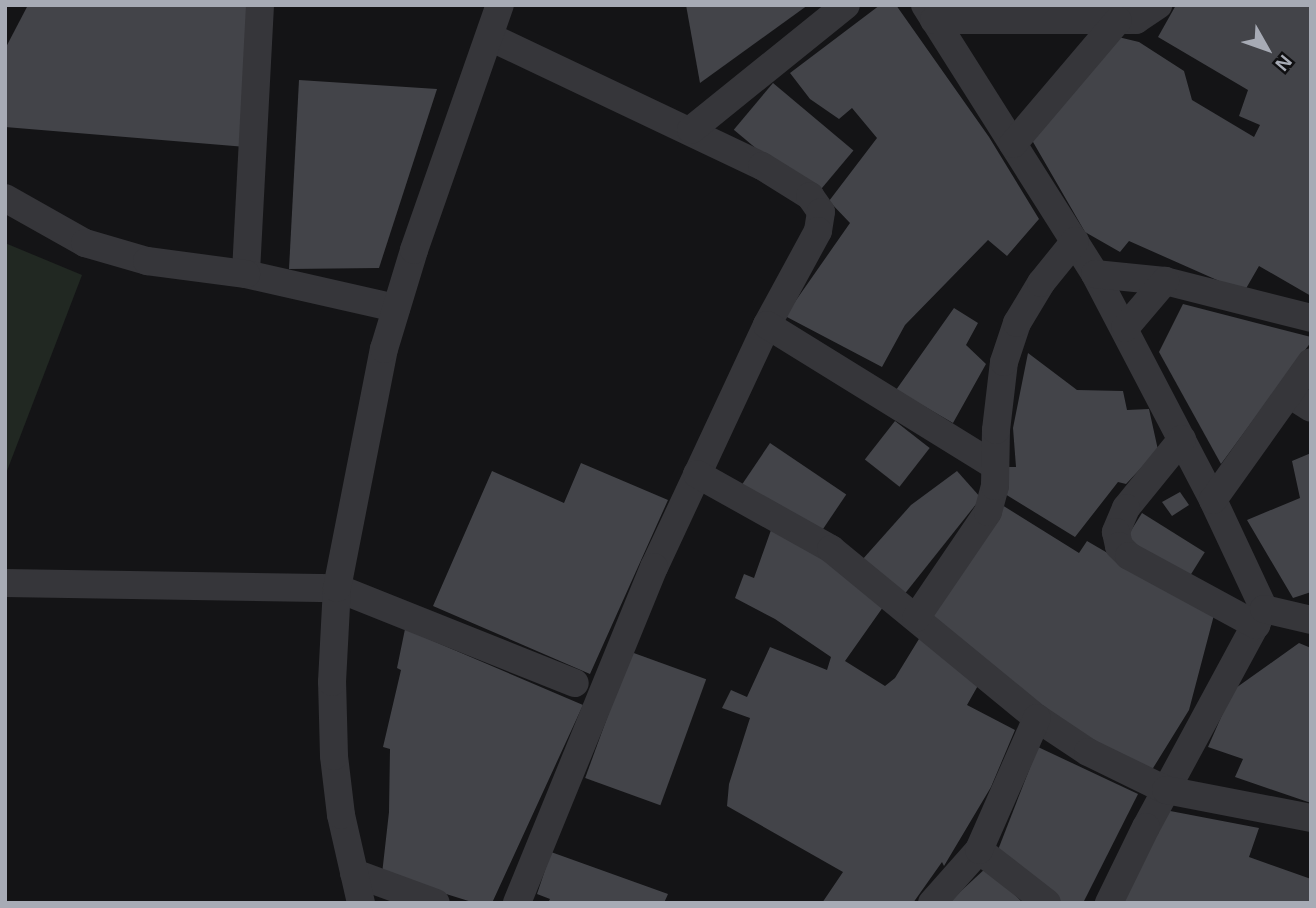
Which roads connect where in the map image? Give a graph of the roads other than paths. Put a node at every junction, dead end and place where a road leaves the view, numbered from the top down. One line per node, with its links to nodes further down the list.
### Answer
1 (260, 5): 12 (street)
2 (500, 5): 7 (street)
3 (846, 5): 8 (street)
4 (1158, 5): 6 (street)
5 (929, 13): 6 (street); 9 (street)
6 (1118, 20): 9 (street)
7 (490, 37): 8 (street); 15 (street)
8 (691, 130): 17 (street)
9 (1013, 144): 11 (street)
10 (5, 198): 12 (street)
11 (1074, 241): 13 (street); 22 (street)
12 (246, 274): 15 (street)
13 (1095, 274): 14 (street); 18 (street)
14 (1165, 281): 16 (street); 18 (street)
15 (396, 308): 26 (street)
16 (1311, 318)
17 (767, 326): 22 (street); 23 (street)
18 (1125, 328): 21 (street)
19 (1311, 362): 20 (street)
20 (1300, 401): 24 (street)
21 (1182, 439): 24 (street); 27 (street)
22 (995, 466): 28 (street)
23 (697, 474): 28 (street); 38 (street)
24 (1213, 500): 27 (street)
25 (5, 583): 26 (street)
26 (337, 588): 30 (street); 35 (street)
27 (1260, 617): 29 (street); 32 (street)
28 (916, 618): 31 (street)
29 (1311, 620)
30 (575, 683)
31 (1037, 718): 32 (street); 34 (street)
32 (1166, 790): 33 (street); 41 (street)
33 (1311, 818)
34 (979, 850): 39 (street); 40 (street)
35 (354, 873): 36 (street); 37 (street)
36 (361, 903)
37 (436, 903)
38 (517, 903)
39 (932, 903)
40 (1047, 903)
41 (1108, 903)

